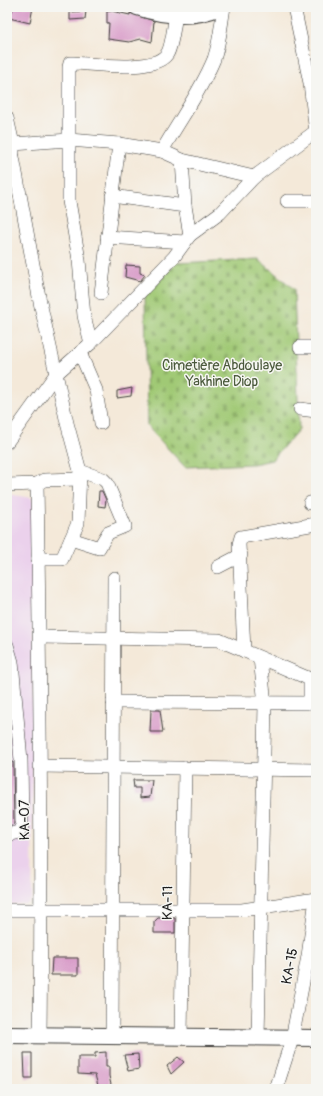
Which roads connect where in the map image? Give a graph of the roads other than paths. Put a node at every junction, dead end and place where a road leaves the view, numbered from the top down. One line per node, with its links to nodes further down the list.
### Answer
1 (137, 7): 5 (main road)
2 (220, 7): 5 (main road)
3 (224, 7): 10 (street)
4 (294, 7): 7 (street)
5 (176, 15): 8 (street)
6 (7, 118): 11 (street)
7 (316, 131): 13 (street)
8 (69, 140): 9 (street); 11 (street); 21 (street)
9 (119, 144): 10 (street); 14 (street)
10 (162, 151): 12 (street)
11 (11, 153): 25 (street)
12 (182, 160): 13 (street); 17 (street)
13 (254, 177): 19 (street)
14 (112, 196): 17 (street); 18 (street)
15 (287, 201): 16 (street)
16 (316, 201)
17 (185, 206): 19 (street)
18 (107, 237): 19 (street); 20 (street)
19 (188, 238): 21 (street)
20 (101, 293)
21 (91, 343): 24 (street)
22 (300, 347): 23 (street)
23 (316, 347)
24 (80, 353): 25 (street); 28 (street)
25 (56, 374): 29 (street); 30 (street)
26 (300, 409): 27 (street)
27 (316, 411)
28 (101, 423)
29 (7, 442)
30 (80, 475): 31 (street); 34 (street); 34 (street)
31 (36, 484): 32 (street); 36 (street, KA-07)
32 (7, 485)
33 (316, 524): 35 (street)
34 (71, 539): 36 (street)
35 (241, 555): 37 (street); 42 (street)
36 (38, 559): 39 (street, KA-07)
37 (218, 567)
38 (114, 578): 40 (street)
39 (40, 637): 40 (street); 47 (street, KA-07)
40 (113, 638): 42 (street); 44 (street)
41 (7, 645): 52 (street)
42 (244, 651): 43 (street)
43 (260, 658): 45 (street); 46 (street)
44 (113, 702): 46 (street); 48 (street)
45 (313, 703): 46 (street)
46 (265, 704): 50 (street)
47 (39, 766): 48 (street); 56 (street, KA-07)
48 (113, 767): 49 (street); 57 (street)
49 (185, 768): 50 (street); 58 (street, KA-11)
50 (264, 769): 51 (street); 54 (street)
51 (316, 770)
52 (7, 835)
53 (316, 899): 54 (street); 65 (street, KA-15)
54 (261, 907): 58 (street); 63 (street)
55 (7, 910): 56 (street)
56 (41, 910): 57 (street); 60 (street, KA-07)
57 (112, 910): 58 (street); 61 (street)
58 (183, 910): 62 (street, KA-11)
59 (7, 1035): 60 (main road)
60 (40, 1036): 61 (main road)
61 (112, 1036): 62 (main road)
62 (181, 1037): 63 (main road)
63 (258, 1038): 65 (main road)
64 (316, 1038): 65 (main road)
65 (292, 1039): 66 (street, KA-15)
66 (276, 1089)

